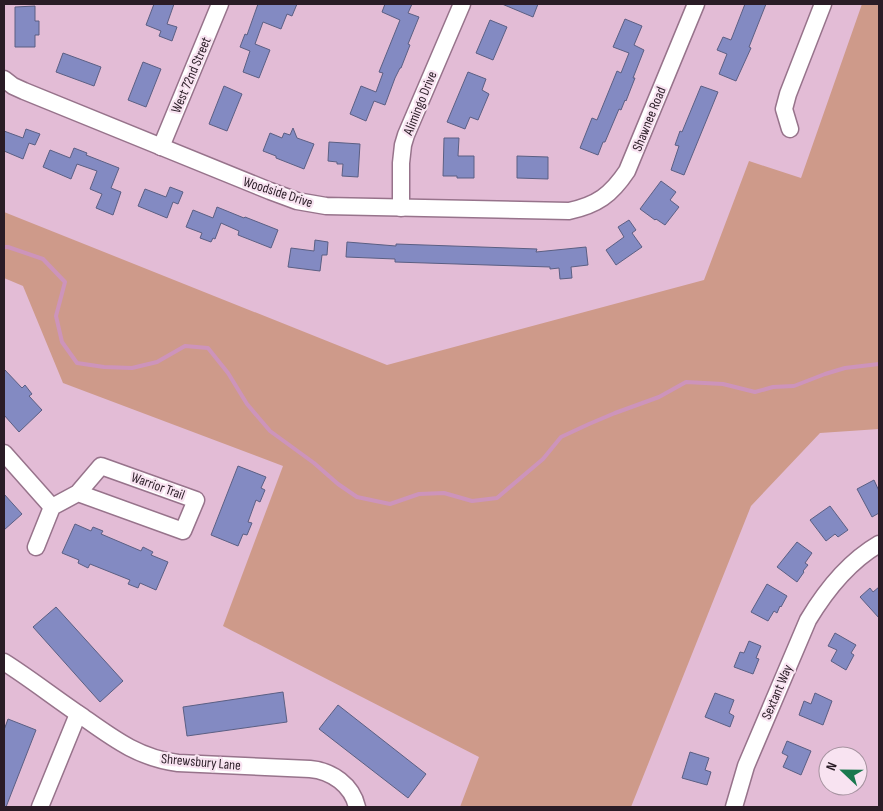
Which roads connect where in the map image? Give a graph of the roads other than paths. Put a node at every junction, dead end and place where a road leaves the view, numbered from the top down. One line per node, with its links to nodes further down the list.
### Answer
1 (220, 4): 7 (street, West 72nd Street)
2 (462, 4): 8 (street, Alimingo Drive)
3 (696, 4): 9 (street, Shawnee Road)
4 (823, 4): 6 (street)
5 (4, 79): 7 (street, Woodside Drive)
6 (790, 129)
7 (161, 147): 8 (street, Woodside Drive)
8 (401, 208): 9 (street, Woodside Drive)
9 (573, 210)
10 (4, 454): 12 (street)
11 (78, 493): 11 (street, Warrior Trail); 12 (street, Warrior Trail)
12 (52, 507): 14 (street)
13 (879, 544): 19 (street, Sextant Way)
14 (36, 547)
15 (4, 662): 16 (street, Shrewsbury Lane)
16 (78, 714): 17 (street, Shrewsbury Lane); 18 (street)
17 (356, 803)
18 (40, 807)
19 (734, 807)

